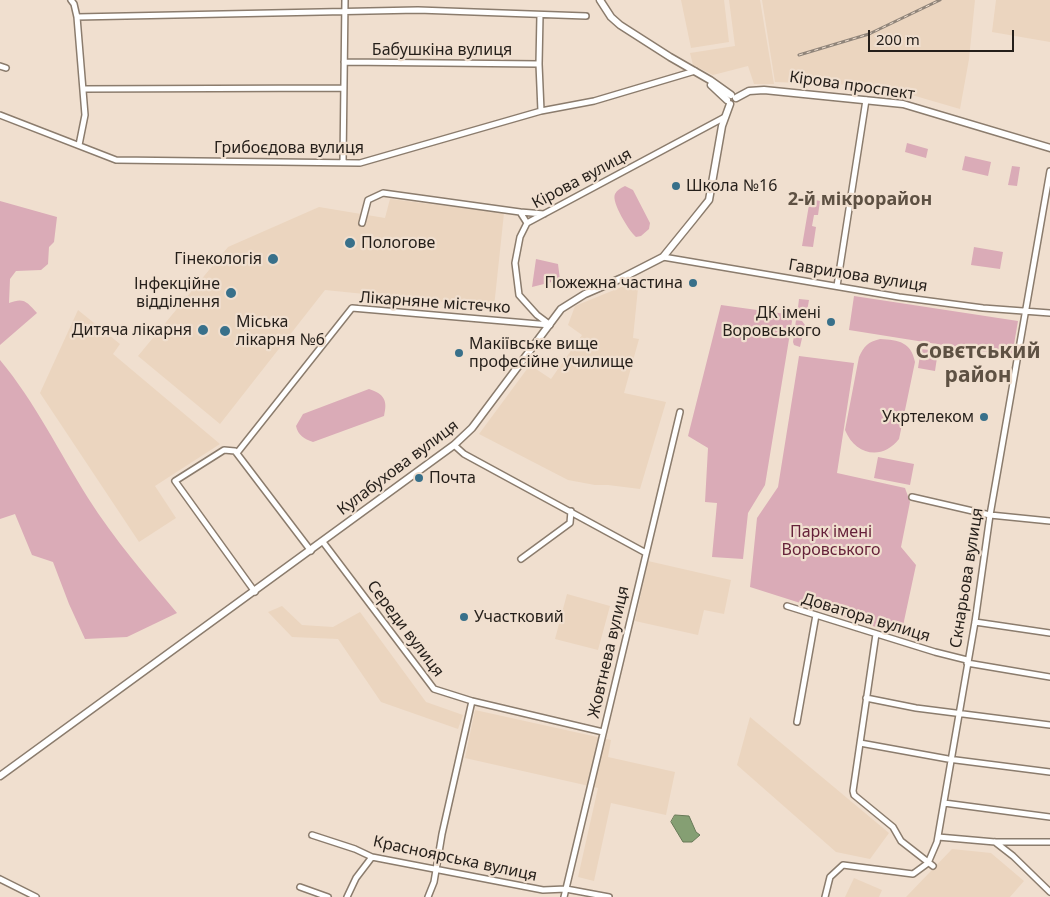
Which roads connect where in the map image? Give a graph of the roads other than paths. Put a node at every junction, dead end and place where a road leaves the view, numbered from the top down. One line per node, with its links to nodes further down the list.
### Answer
1 (71, 0): 6 (street)
2 (345, 0): 4 (street)
3 (600, 0): 10 (street)
4 (345, 12): 5 (street); 6 (street); 8 (street)
5 (540, 15): 7 (street); 9 (street)
6 (77, 16): 12 (street)
7 (586, 16)
8 (344, 62): 9 (street, Бабушкіна вулиця); 11 (street)
9 (539, 64): 15 (street)
10 (695, 71): 13 (street); 15 (street, Грибоєдова вулиця)
11 (344, 88): 12 (street); 20 (street)
12 (83, 90): 18 (street)
13 (731, 99): 14 (street, Кірова проспект); 17 (street, Кулабухова вулиця)
14 (866, 100): 19 (street, Кірова проспект); 27 (street)
15 (541, 111): 20 (street, Грибоєдова вулиця)
16 (0, 115): 18 (street, Грибоєдова вулиця)
17 (726, 117): 23 (street, Кірова вулиця); 26 (street, Кулабухова вулиця)
18 (79, 146): 20 (street, Грибоєдова вулиця)
19 (1050, 148)
20 (343, 163)
21 (1050, 171): 28 (street, Скнарьова вулиця)
22 (520, 212): 23 (street); 24 (street); 25 (street)
23 (544, 214): 25 (street, Кірова вулиця)
24 (362, 223)
25 (527, 223): 30 (street, Кірова вулиця)
26 (663, 257): 27 (street, Гаврилова вулиця); 30 (street, Кулабухова вулиця)
27 (837, 286): 28 (street, Гаврилова вулиця)
28 (1024, 312): 29 (street, Гаврилова вулиця); 36 (street, Скнарьова вулиця)
29 (1050, 313)
30 (550, 325): 32 (street, Кулабухова вулиця); 33 (street, Лікарняне містечко)
31 (680, 412): 40 (street, Жовтнева вулиця)
32 (454, 445): 35 (street); 38 (street, Кулабухова вулиця)
33 (237, 453): 39 (street); 42 (street)
34 (912, 497): 36 (street)
35 (571, 511): 40 (street); 41 (street)
36 (990, 515): 37 (street); 45 (street, Скнарьова вулиця)
37 (1050, 521)
38 (323, 542): 39 (street, Кулабухова вулиця); 51 (street, Середи вулиця)
39 (311, 551): 42 (street, Кулабухова вулиця)
40 (646, 553): 55 (street, Жовтнева вулиця)
41 (521, 559)
42 (254, 592): 59 (street, Кулабухова вулиця)
43 (787, 606): 44 (street, Доватора вулиця)
44 (816, 615): 47 (street, Доватора вулиця); 53 (street)
45 (975, 622): 46 (street); 48 (street, Скнарьова вулиця)
46 (1050, 633)
47 (876, 634): 48 (street, Доватора вулиця); 50 (street)
48 (967, 662): 49 (street, Доватора вулиця); 52 (street, Скнарьова вулиця)
49 (1050, 677)
50 (866, 698): 52 (street); 56 (street)
51 (472, 701): 55 (street, Середи вулиця); 68 (street)
52 (958, 713): 54 (street); 57 (street, Скнарьова вулиця)
53 (797, 722)
54 (1050, 725)
55 (603, 732): 71 (street, Жовтнева вулиця)
56 (860, 742): 57 (street); 67 (street)
57 (951, 760): 58 (street); 60 (street, Скнарьова вулиця)
58 (1050, 772)
59 (0, 776)
60 (944, 803): 61 (street); 63 (street, Скнарьова вулиця)
61 (1050, 817)
62 (312, 835): 66 (street, Красноярська вулиця)
63 (938, 837): 64 (street); 67 (street, Скнарьова вулиця)
64 (995, 842): 65 (street); 72 (street)
65 (1050, 842)
66 (372, 857): 68 (street, Красноярська вулиця); 75 (street)
67 (930, 864): 79 (street)
68 (436, 870): 71 (street, Красноярська вулиця); 76 (street)
69 (0, 879): 73 (street)
70 (300, 887): 74 (street)
71 (566, 890): 77 (street, Жовтнева вулиця); 78 (street)
72 (1050, 892)
73 (36, 897)
74 (328, 897)
75 (347, 897)
76 (428, 897)
77 (564, 897)
78 (609, 897)
79 (825, 897)

